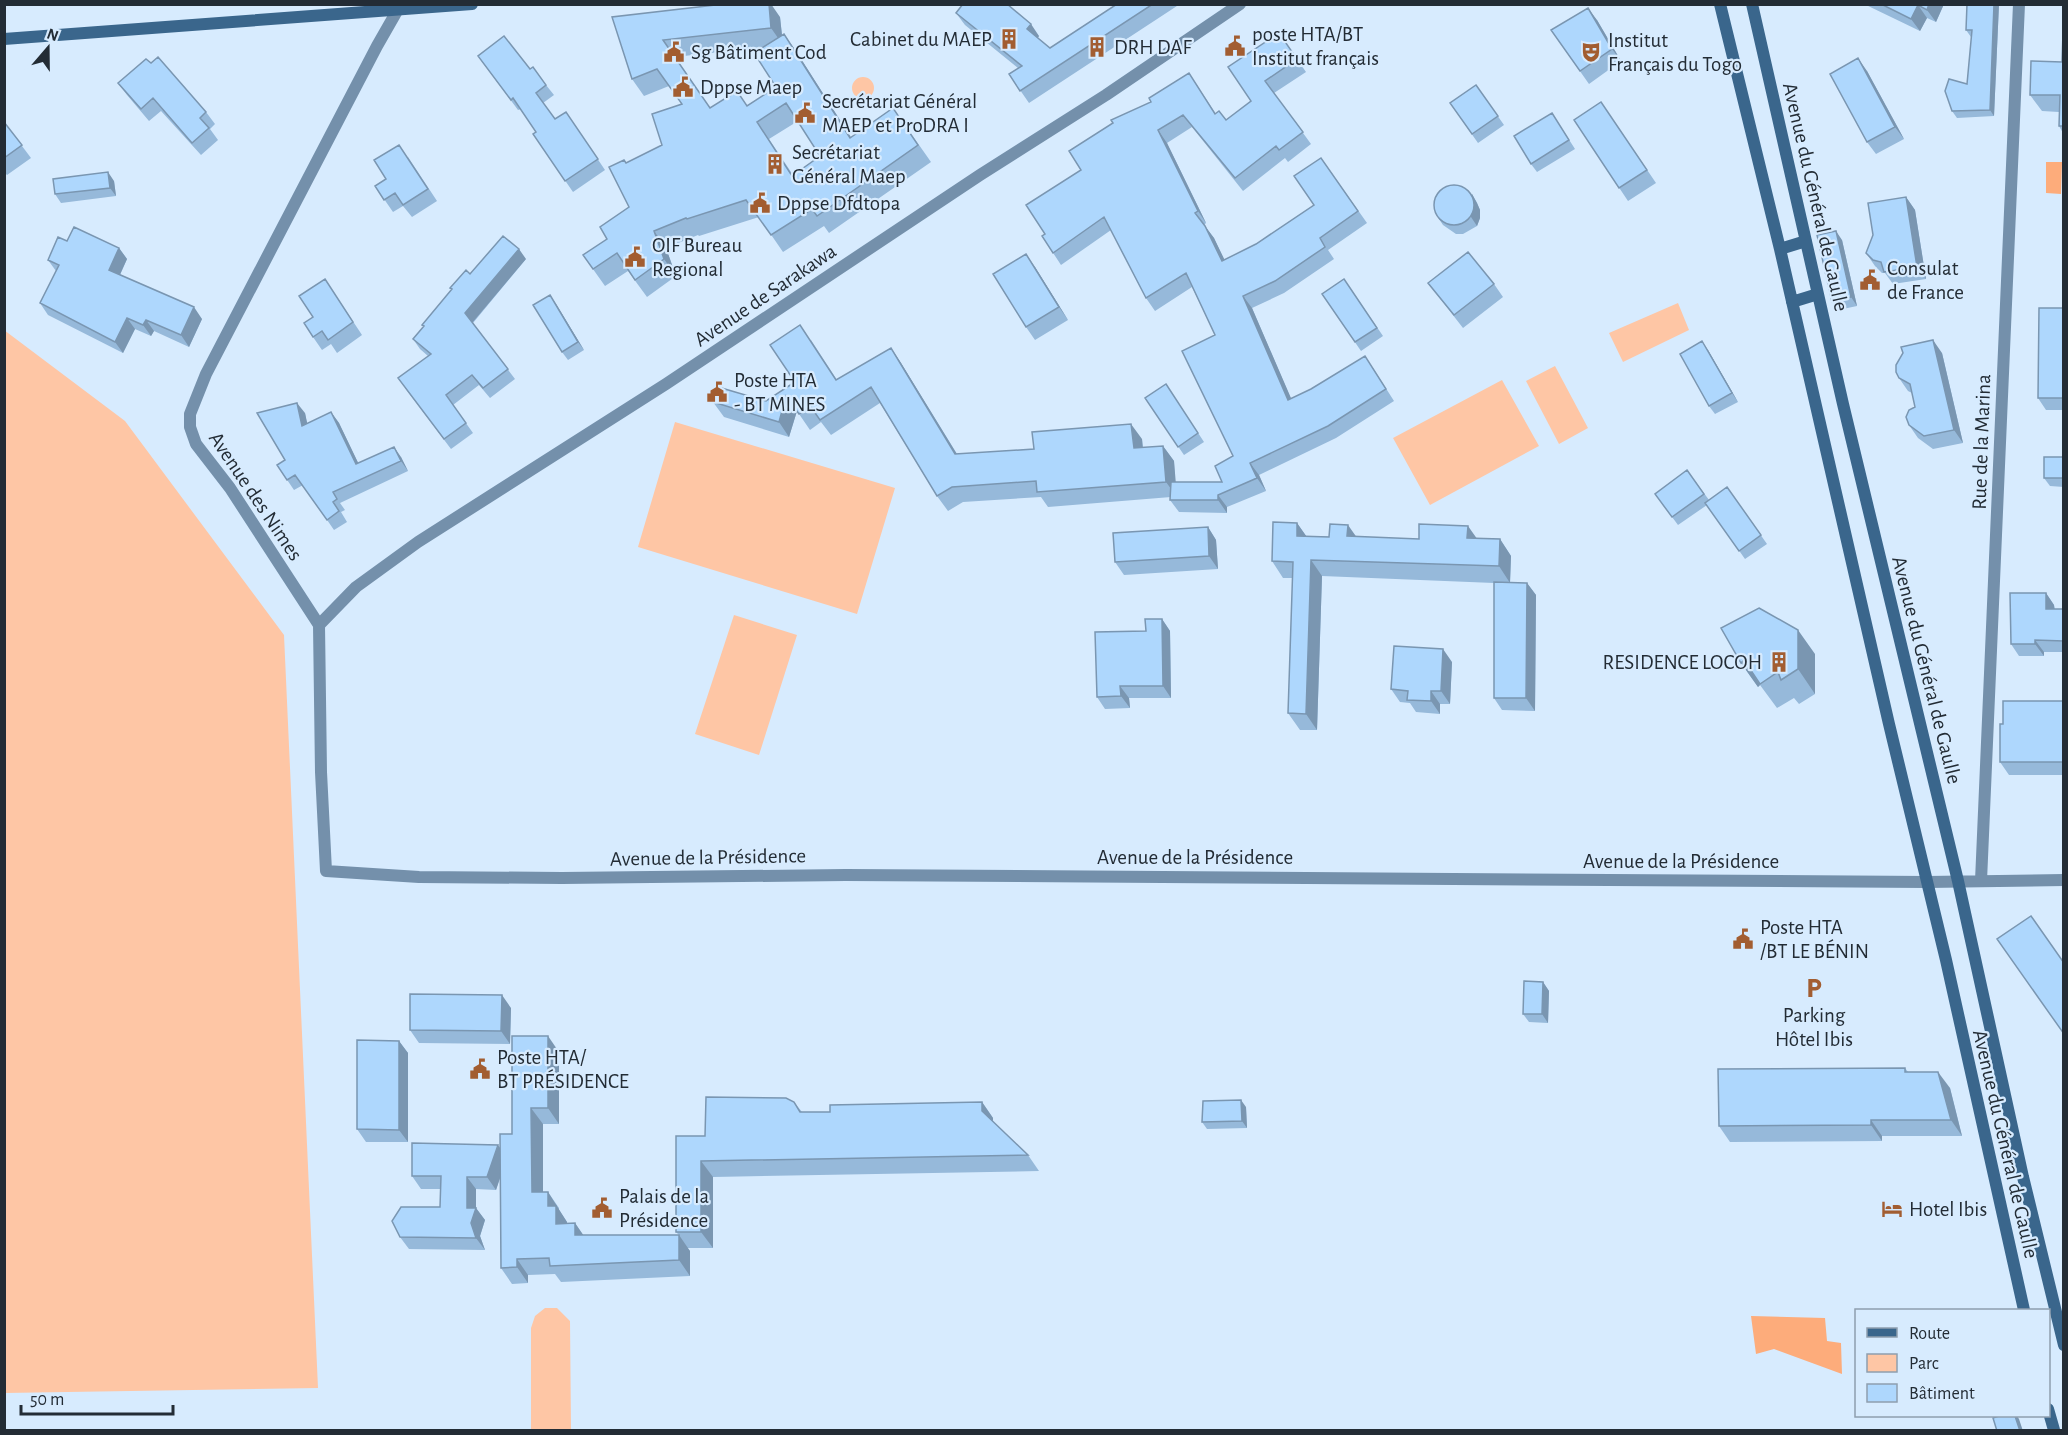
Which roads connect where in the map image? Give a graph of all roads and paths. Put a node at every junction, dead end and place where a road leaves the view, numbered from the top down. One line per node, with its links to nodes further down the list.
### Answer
1 (472, 4): 6 (street)
2 (1240, 4): 12 (street, Avenue de Sarakawa)
3 (1720, 4): 9 (street, Avenue du Général de Gaulle)
4 (1752, 4): 8 (street, Avenue du Général de Gaulle)
5 (2019, 4): 15 (street, Rue de la Marina)
6 (400, 8): 7 (street); 12 (street, Avenue des Nimes)
7 (4, 39)
8 (1806, 241): 9 (street); 10 (street, Avenue du Général de Gaulle)
9 (1780, 249): 11 (street, Avenue du Général de Gaulle)
10 (1818, 294): 11 (street); 14 (street, Avenue du Général de Gaulle)
11 (1792, 302): 16 (street, Avenue du Général de Gaulle)
12 (319, 626): 16 (street, Avenue de la Présidence)
13 (2064, 880): 15 (street, Avenue de la Présidence)
14 (1958, 881): 15 (street, Avenue de la Présidence); 16 (street, Avenue de la Présidence); 18 (street, Avenue du Général de Gaulle)
15 (1981, 881)
16 (1927, 882): 17 (street, Avenue du Général de Gaulle)
17 (2024, 1309)
18 (2064, 1345)
19 (2050, 1413): 20 (street)
20 (2054, 1431)

